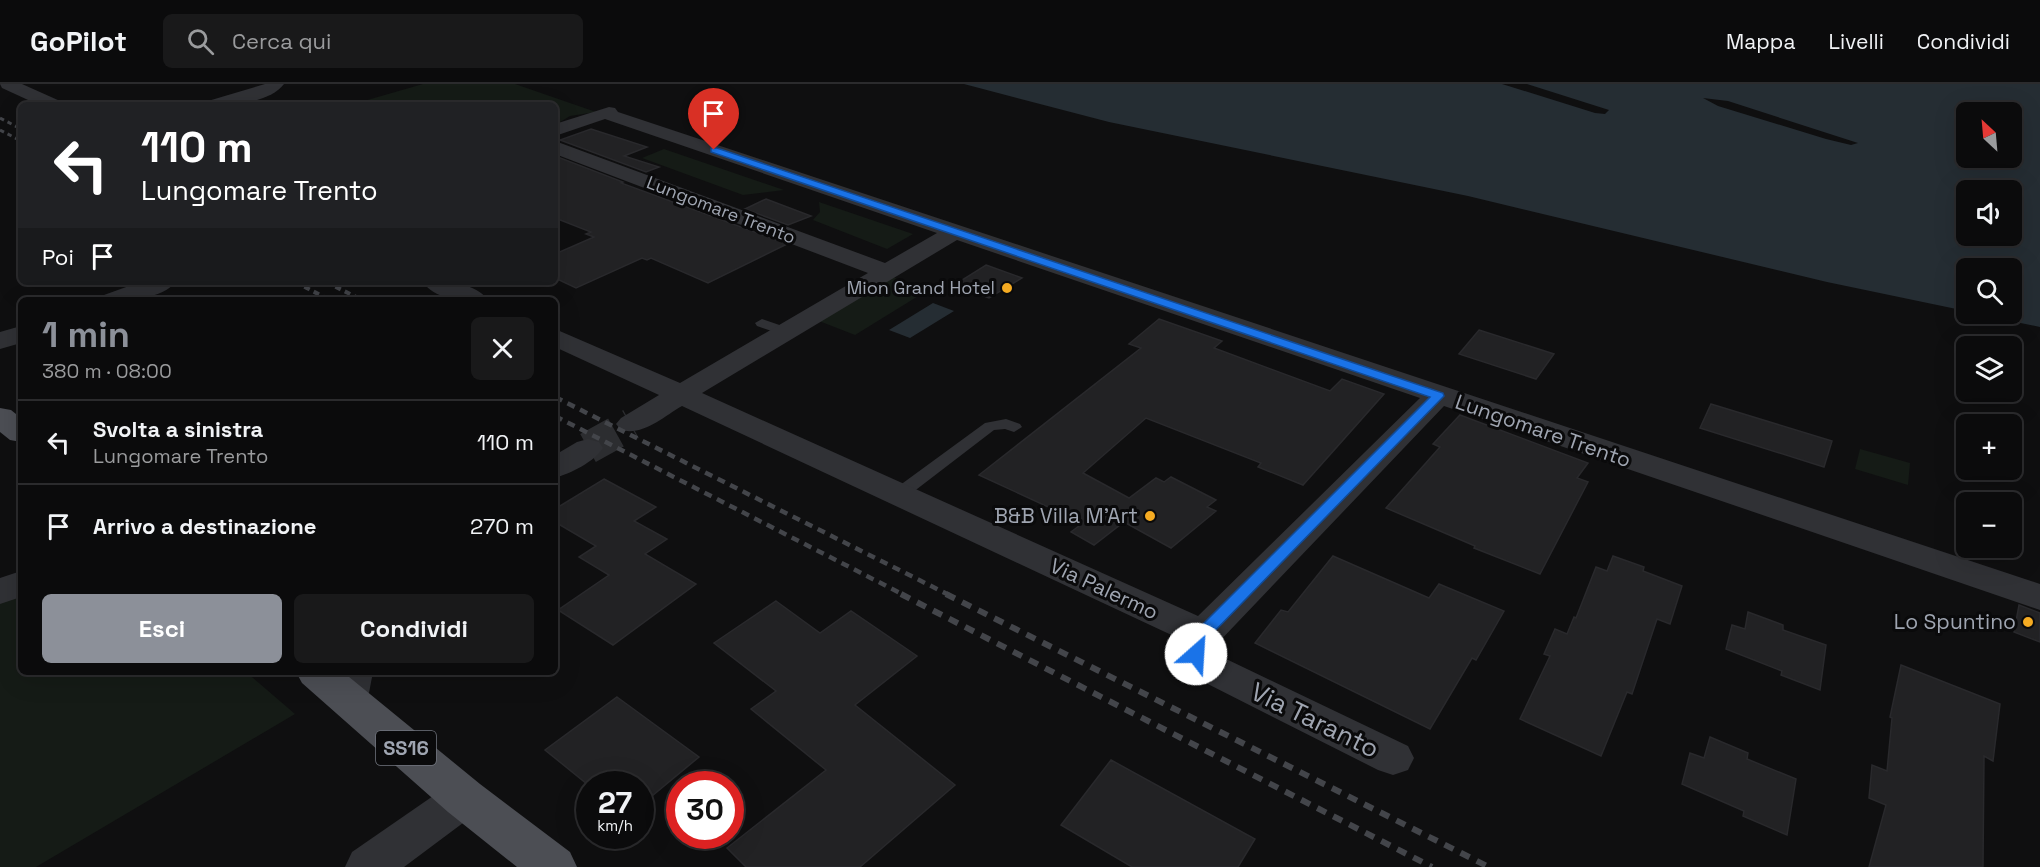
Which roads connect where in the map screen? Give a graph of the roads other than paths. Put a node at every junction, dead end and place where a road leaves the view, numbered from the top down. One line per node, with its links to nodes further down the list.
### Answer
1 (8, 84): 3 (street)
2 (275, 84): 4 (street)
3 (47, 102)
4 (225, 102)
5 (558, 129): 7 (street, Lungomare Trento)
6 (558, 148): 8 (street, Lungomare Trento)
7 (956, 231): 8 (street); 17 (street, Lungomare Trento)
8 (888, 272): 16 (street)
9 (155, 285): 11 (street)
10 (442, 285): 12 (street)
11 (121, 297)
12 (468, 297)
13 (18, 334): 15 (street)
14 (558, 338): 16 (street, Via Palermo)
15 (0, 341)
16 (680, 395): 19 (street); 24 (street, Via Palermo)
17 (1438, 396): 27 (street, Lungomare Trento); 28 (street)
18 (0, 417): 21 (main road)
19 (631, 424)
20 (1014, 428): 24 (lane)
21 (18, 431)
22 (588, 448): 23 (street)
23 (558, 466)
24 (898, 495): 28 (street, Via Palermo)
25 (18, 583): 26 (street)
26 (0, 592)
27 (2040, 597)
28 (1203, 634): 30 (street, Via Taranto)
29 (339, 681): 31 (main road, SS16)
30 (1393, 758)
31 (464, 798): 32 (street); 33 (main road, SS16)
32 (368, 867)
33 (553, 867)

